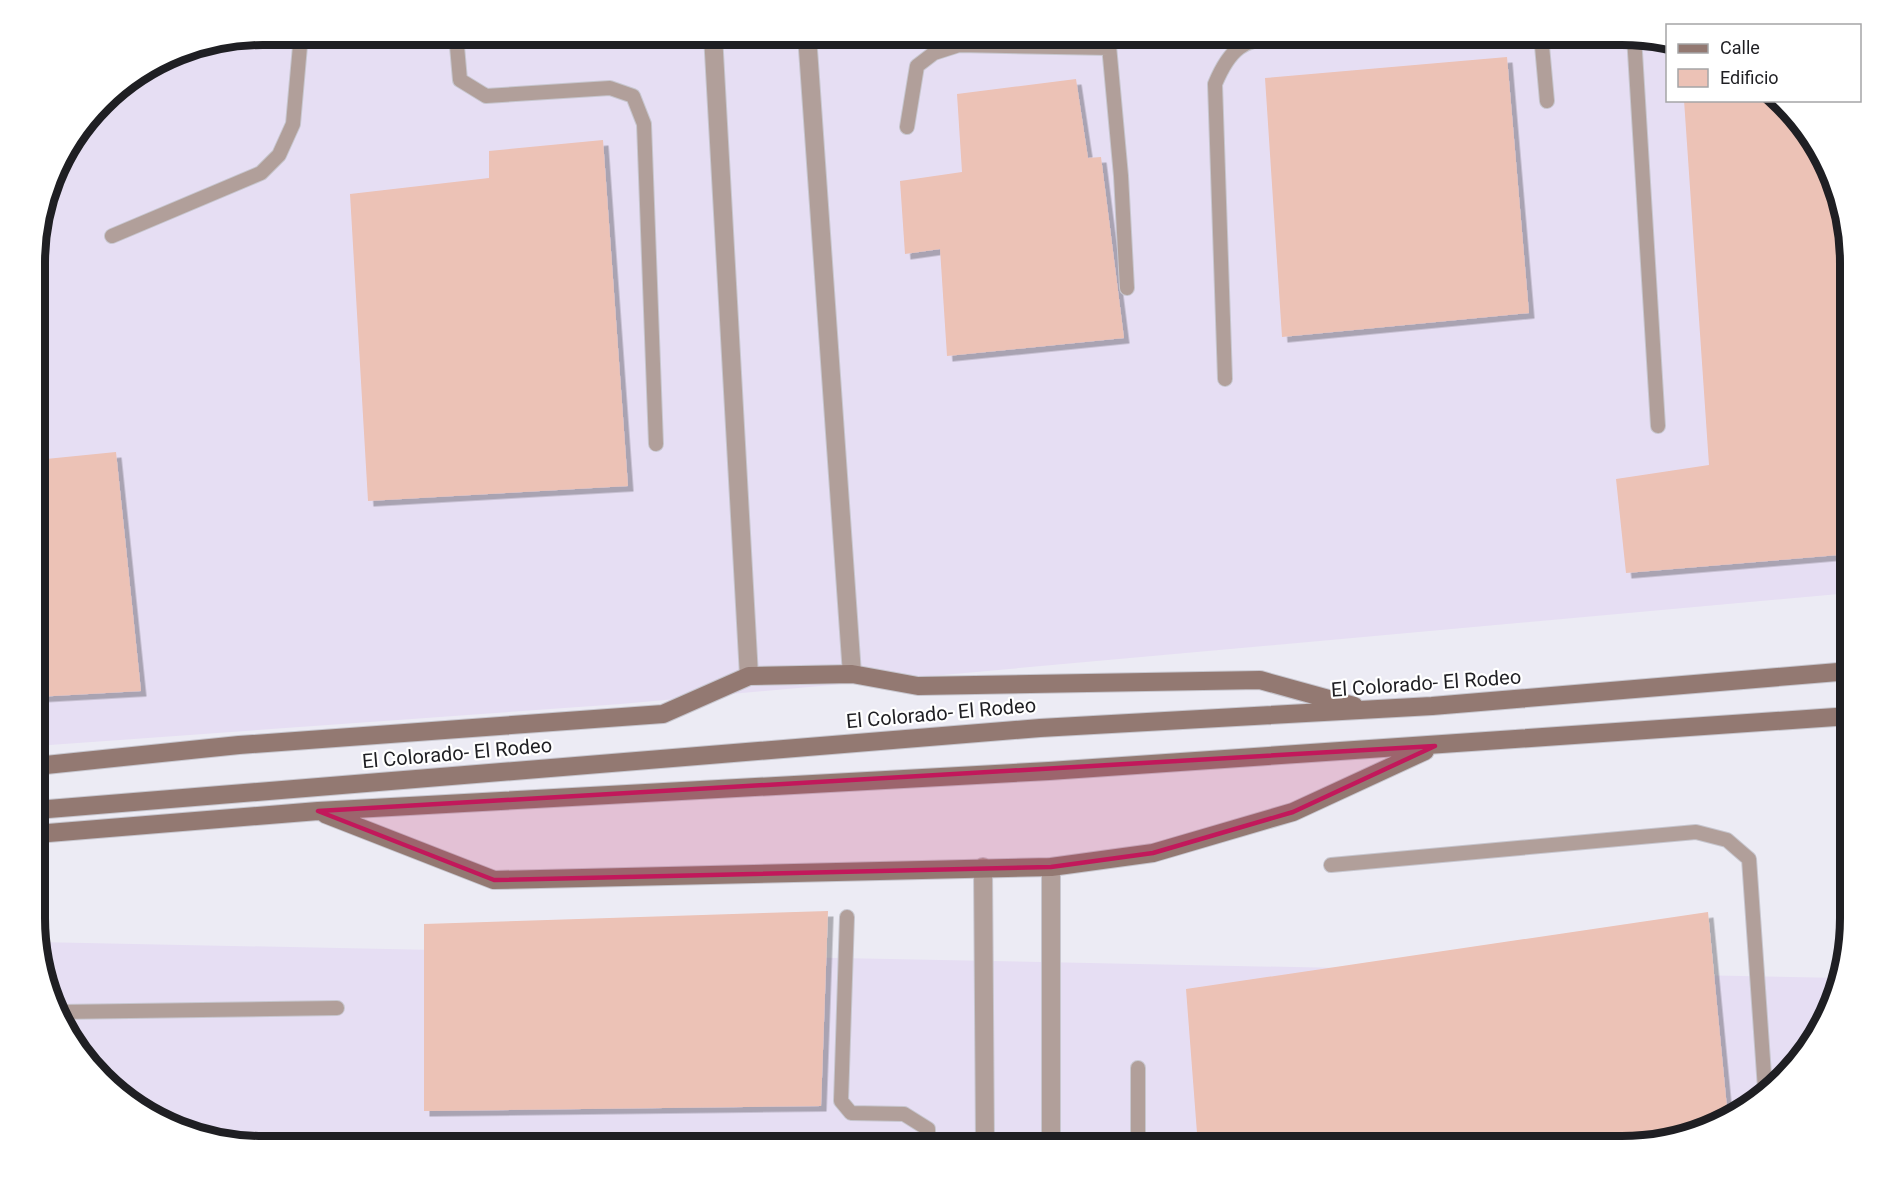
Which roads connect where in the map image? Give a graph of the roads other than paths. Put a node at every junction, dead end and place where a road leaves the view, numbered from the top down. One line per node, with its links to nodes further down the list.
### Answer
1 (301, 45): 12 (lane)
2 (457, 45): 16 (lane)
3 (714, 45): 19 (street)
4 (808, 45): 18 (street)
5 (959, 45): 11 (lane)
6 (1108, 45): 13 (lane)
7 (1243, 45): 14 (lane)
8 (1542, 45): 10 (lane)
9 (1635, 45): 15 (lane)
10 (1547, 101)
11 (907, 127)
12 (112, 236)
13 (1127, 288)
14 (1225, 379)
15 (1658, 426)
16 (656, 444)
17 (1840, 672): 20 (main road, El Colorado- El Rodeo)
18 (852, 674): 19 (main road); 20 (main road)
19 (749, 676): 23 (main road)
20 (1367, 710): 24 (main road, El Colorado- El Rodeo)
21 (1840, 717): 22 (main road)
22 (1435, 746): 25 (main road); 31 (main road)
23 (45, 765)
24 (45, 809)
25 (318, 811): 26 (main road); 30 (main road)
26 (111, 828): 27 (main road); 28 (main road)
27 (45, 833)
28 (45, 844)
29 (1331, 865): 36 (lane)
30 (983, 867): 31 (main road); 38 (street)
31 (1051, 867): 39 (street)
32 (847, 917): 37 (lane)
33 (337, 1008): 34 (lane)
34 (67, 1012)
35 (1138, 1068): 40 (lane)
36 (1765, 1083)
37 (928, 1136)
38 (985, 1136)
39 (1051, 1136)
40 (1138, 1136)

